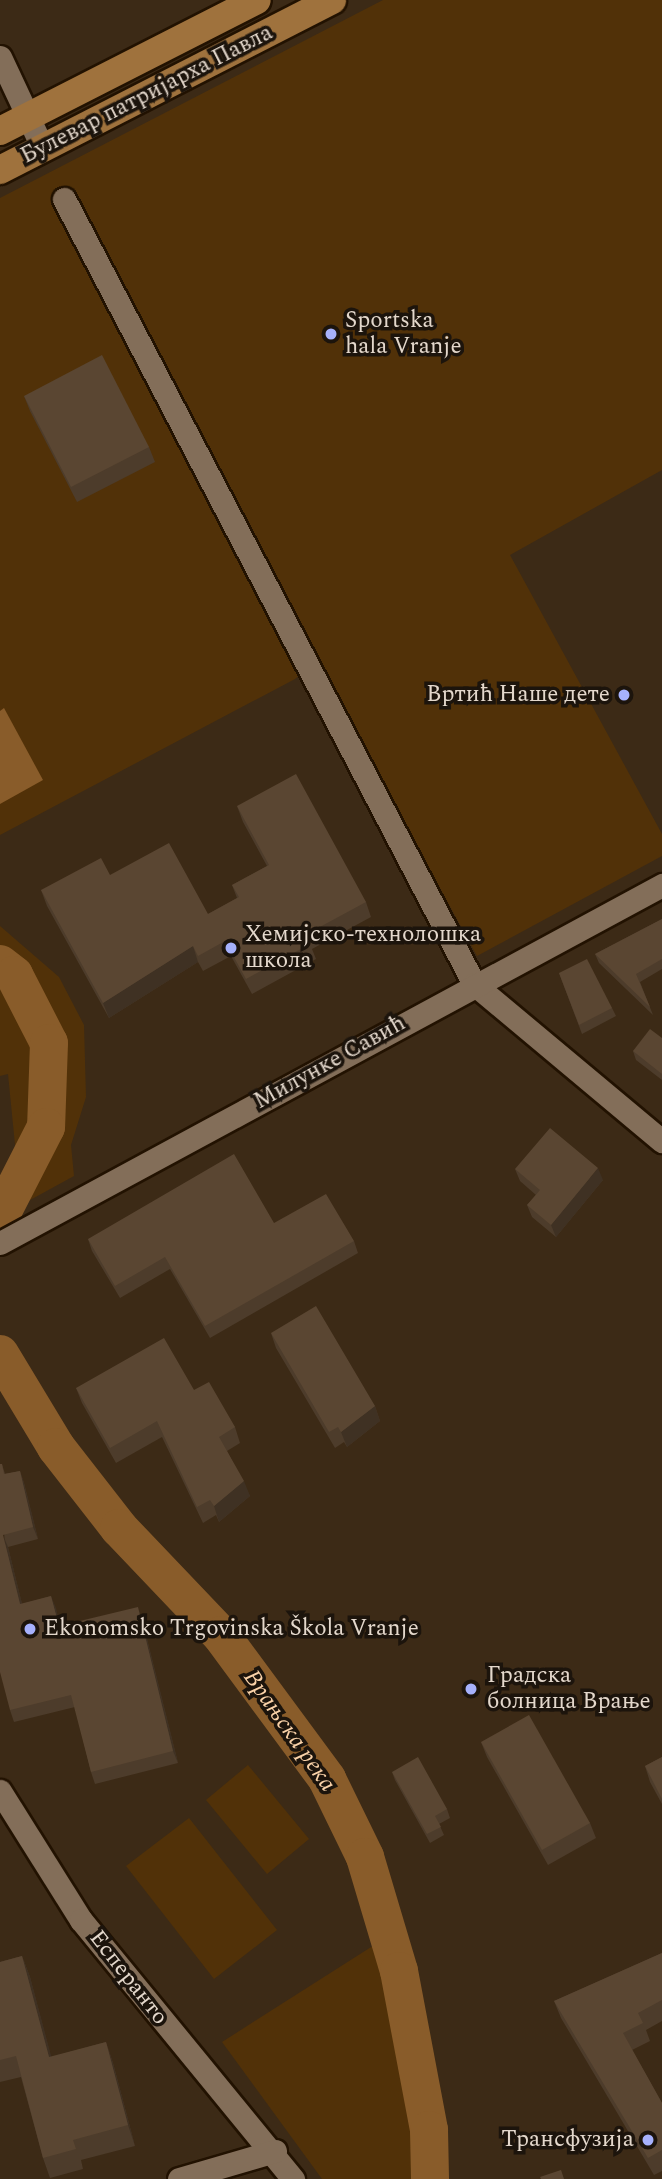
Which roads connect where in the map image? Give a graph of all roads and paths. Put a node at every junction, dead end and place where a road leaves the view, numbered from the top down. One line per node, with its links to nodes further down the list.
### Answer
1 (257, 0): 4 (main road, Булевар патријарха Павла)
2 (332, 0): 6 (main road, Булевар патријарха Павла)
3 (0, 57): 4 (street)
4 (29, 116): 5 (main road, Булевар патријарха Павла); 6 (street)
5 (0, 131)
6 (43, 149): 7 (main road, Булевар патријарха Павла)
7 (0, 170)
8 (64, 199): 10 (street)
9 (662, 885): 10 (street, Милунке Савић)
10 (474, 984): 11 (street); 12 (street, Милунке Савић)
11 (662, 1140)
12 (0, 1243)
13 (0, 1791): 14 (street, Есперанто)
14 (275, 2151): 15 (street); 16 (street, Есперанто)
15 (179, 2179)
16 (293, 2179)

